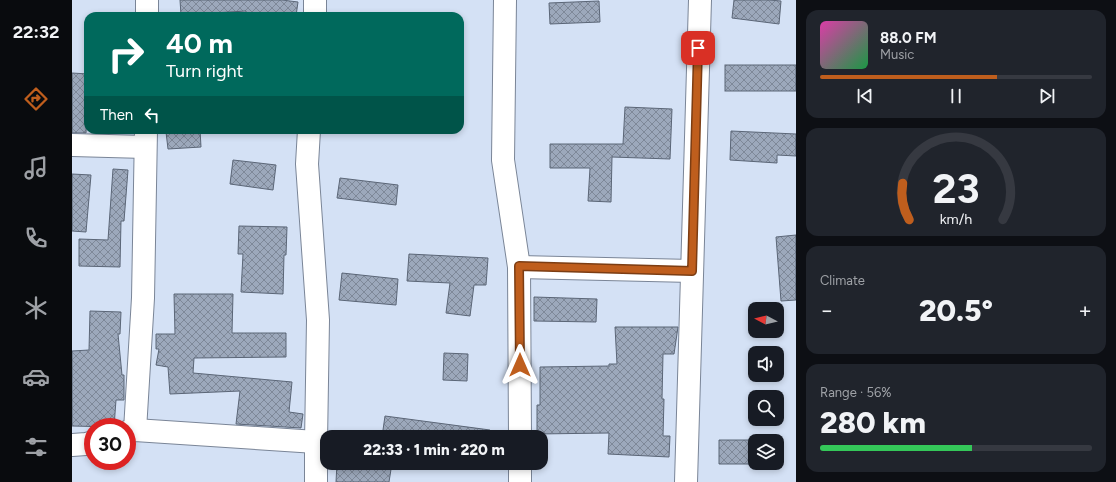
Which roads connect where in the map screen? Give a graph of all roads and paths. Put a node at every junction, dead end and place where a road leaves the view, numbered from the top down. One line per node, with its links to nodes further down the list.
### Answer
1 (147, 0): 5 (street)
2 (315, 0): 6 (street)
3 (505, 0): 10 (street)
4 (700, 0): 11 (street)
5 (147, 12)
6 (315, 12)
7 (309, 134): 15 (street)
8 (146, 138): 9 (street); 12 (street)
9 (72, 145)
10 (519, 266): 11 (street); 13 (street)
11 (692, 271): 21 (street)
12 (132, 418)
13 (520, 430)
14 (136, 431): 15 (street)
15 (316, 442): 19 (street)
16 (84, 444): 17 (street)
17 (72, 445)
18 (520, 470): 20 (street)
19 (316, 482)
20 (520, 482)
21 (686, 482)

